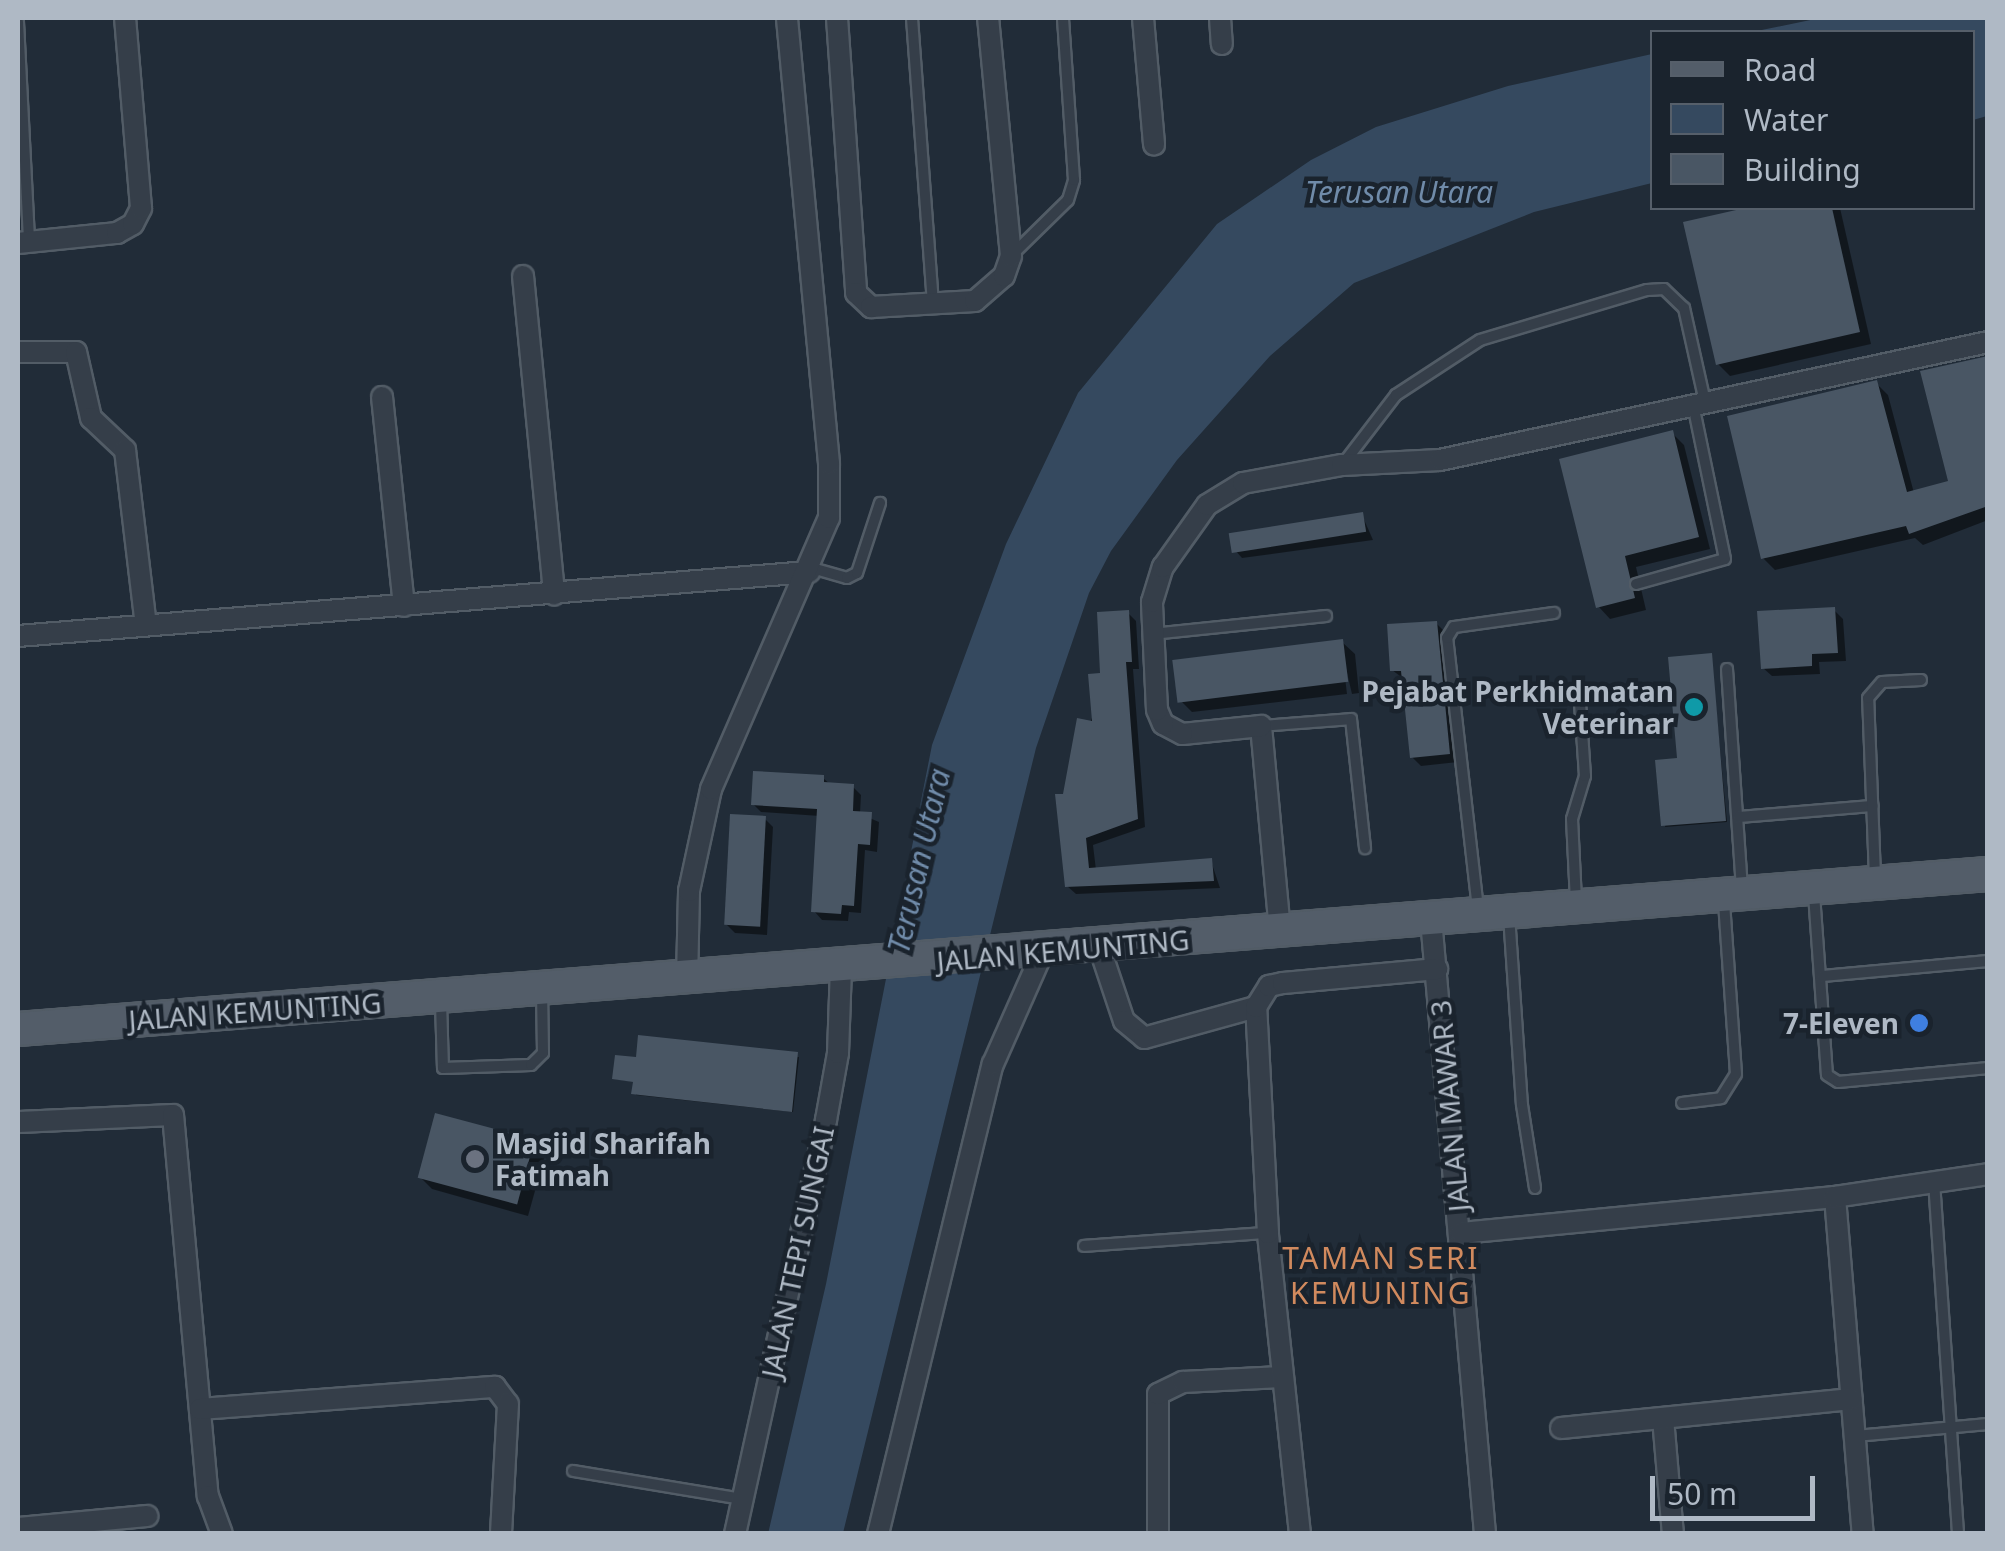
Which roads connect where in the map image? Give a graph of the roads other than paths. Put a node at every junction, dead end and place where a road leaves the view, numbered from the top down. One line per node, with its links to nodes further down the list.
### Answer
1 (124, 18): 12 (street)
2 (787, 18): 22 (street)
3 (836, 18): 15 (street)
4 (912, 18): 15 (lane)
5 (988, 18): 13 (street)
6 (1063, 18): 13 (lane)
7 (1143, 18): 11 (street)
8 (1220, 18): 10 (street)
9 (18, 22): 12 (lane)
10 (1222, 44)
11 (1154, 145)
12 (23, 243)
13 (1011, 256): 15 (street)
14 (523, 276): 24 (street)
15 (933, 307)
16 (1988, 342): 19 (street)
17 (18, 352): 28 (street)
18 (382, 397): 25 (street)
19 (1699, 403): 20 (street); 20 (lane); 23 (lane)
20 (1342, 465): 29 (street)
21 (880, 503): 22 (lane)
22 (810, 570): 24 (street); 52 (street)
23 (1636, 584)
24 (554, 594): 25 (street)
25 (404, 606): 28 (street)
26 (1554, 613): 43 (lane)
27 (1326, 616): 29 (lane)
28 (146, 626): 30 (street)
29 (1151, 634): 34 (street)
30 (18, 636)
31 (1726, 669): 36 (lane)
32 (1921, 680): 35 (lane)
33 (1579, 687): 42 (lane)
34 (1261, 726): 37 (lane); 45 (street)
35 (1873, 806): 36 (lane); 39 (lane)
36 (1738, 818): 41 (lane)
37 (1365, 848)
38 (1988, 874): 39 (main road, JALAN KEMUNTING)
39 (1876, 882): 40 (main road, JALAN KEMUNTING)
40 (1814, 888): 41 (main road, JALAN KEMUNTING); 51 (lane)
41 (1733, 894): 42 (main road, JALAN KEMUNTING); 58 (lane)
42 (1576, 907): 43 (main road, JALAN KEMUNTING)
43 (1494, 914): 44 (main road, JALAN KEMUNTING); 62 (lane)
44 (1431, 919): 45 (main road, JALAN KEMUNTING); 50 (street, JALAN MAWAR 3)
45 (1280, 931): 46 (main road, JALAN KEMUNTING)
46 (1099, 946): 47 (main road, JALAN KEMUNTING); 55 (street)
47 (1043, 951): 49 (main road, JALAN KEMUNTING); 82 (street)
48 (1988, 962): 51 (lane)
49 (852, 968): 52 (main road, JALAN KEMUNTING); 76 (street, JALAN TEPI SUNGAI)
50 (1437, 969): 55 (street); 65 (street, JALAN MAWAR 3)
51 (1822, 976): 57 (lane)
52 (687, 980): 53 (main road, JALAN KEMUNTING)
53 (542, 990): 54 (main road, JALAN KEMUNTING); 54 (lane)
54 (441, 997): 56 (main road, JALAN KEMUNTING)
55 (1256, 1007): 64 (street)
56 (18, 1029)
57 (1988, 1068)
58 (1682, 1103)
59 (18, 1122): 69 (street)
60 (1988, 1174): 61 (street)
61 (1934, 1180): 63 (street); 72 (lane)
62 (1535, 1188)
63 (1836, 1196): 65 (street); 68 (street)
64 (1268, 1233): 66 (lane); 67 (street)
65 (1461, 1233): 85 (street, JALAN MAWAR 3)
66 (1084, 1246)
67 (1281, 1377): 83 (street); 84 (street)
68 (1852, 1399): 70 (street); 74 (street)
69 (200, 1409): 79 (street); 80 (street)
70 (1663, 1418): 73 (street); 86 (street)
71 (1988, 1424): 72 (lane)
72 (1951, 1427): 74 (lane); 88 (lane)
73 (1562, 1428)
74 (1855, 1436): 87 (street)
75 (574, 1471): 76 (lane)
76 (743, 1499): 81 (street, JALAN TEPI SUNGAI)
77 (147, 1516): 78 (street)
78 (18, 1528)
79 (222, 1534)
80 (500, 1534)
81 (735, 1534)
82 (878, 1534)
83 (1158, 1534)
84 (1300, 1534)
85 (1486, 1534)
86 (1673, 1534)
87 (1864, 1534)
88 (1958, 1534)

